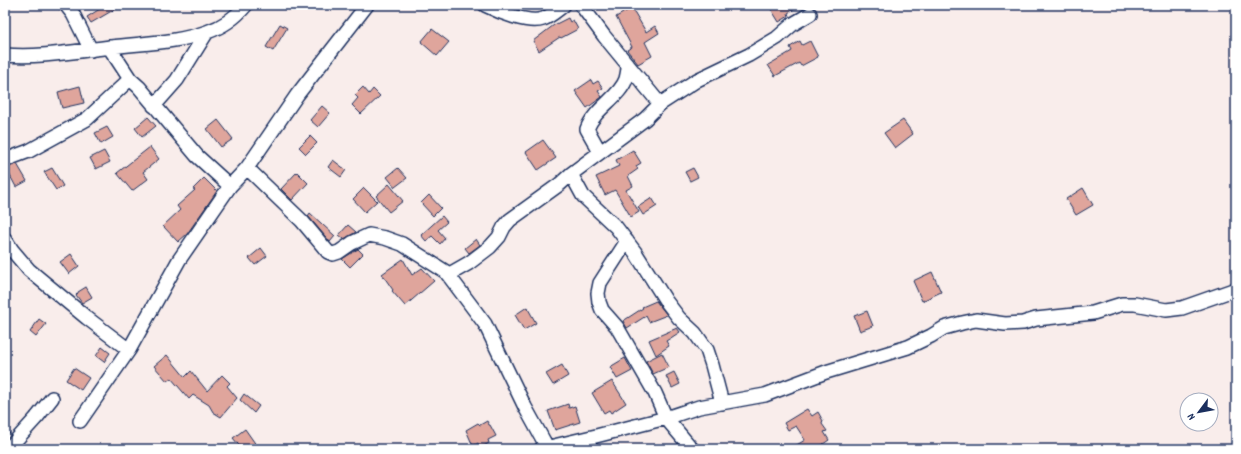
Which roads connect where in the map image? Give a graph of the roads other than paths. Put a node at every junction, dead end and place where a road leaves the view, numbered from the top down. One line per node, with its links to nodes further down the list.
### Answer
1 (66, 5): 10 (street)
2 (246, 5): 8 (street)
3 (367, 5): 18 (street)
4 (485, 5): 5 (street)
5 (564, 5)
6 (581, 5): 12 (street)
7 (810, 14): 14 (street)
8 (207, 32): 9 (street); 15 (street)
9 (109, 47): 10 (street); 13 (street)
10 (91, 50): 11 (street)
11 (5, 55)
12 (628, 66): 14 (street); 16 (street)
13 (130, 79): 15 (street); 17 (street)
14 (660, 104): 16 (street)
15 (154, 106): 20 (street)
16 (600, 152): 19 (street)
17 (5, 160)
18 (247, 168): 20 (street); 23 (street)
19 (571, 174): 22 (street); 23 (street)
20 (230, 186): 25 (street)
21 (5, 239): 25 (street)
22 (627, 241): 27 (street); 28 (street)
23 (448, 275): 30 (street)
24 (1236, 289): 27 (street)
25 (129, 350): 29 (street)
26 (52, 398): 31 (street, bridge)
27 (722, 403): 28 (street)
28 (666, 418): 30 (street); 32 (street)
29 (80, 421)
30 (544, 448)
31 (8, 449)
32 (692, 449)

